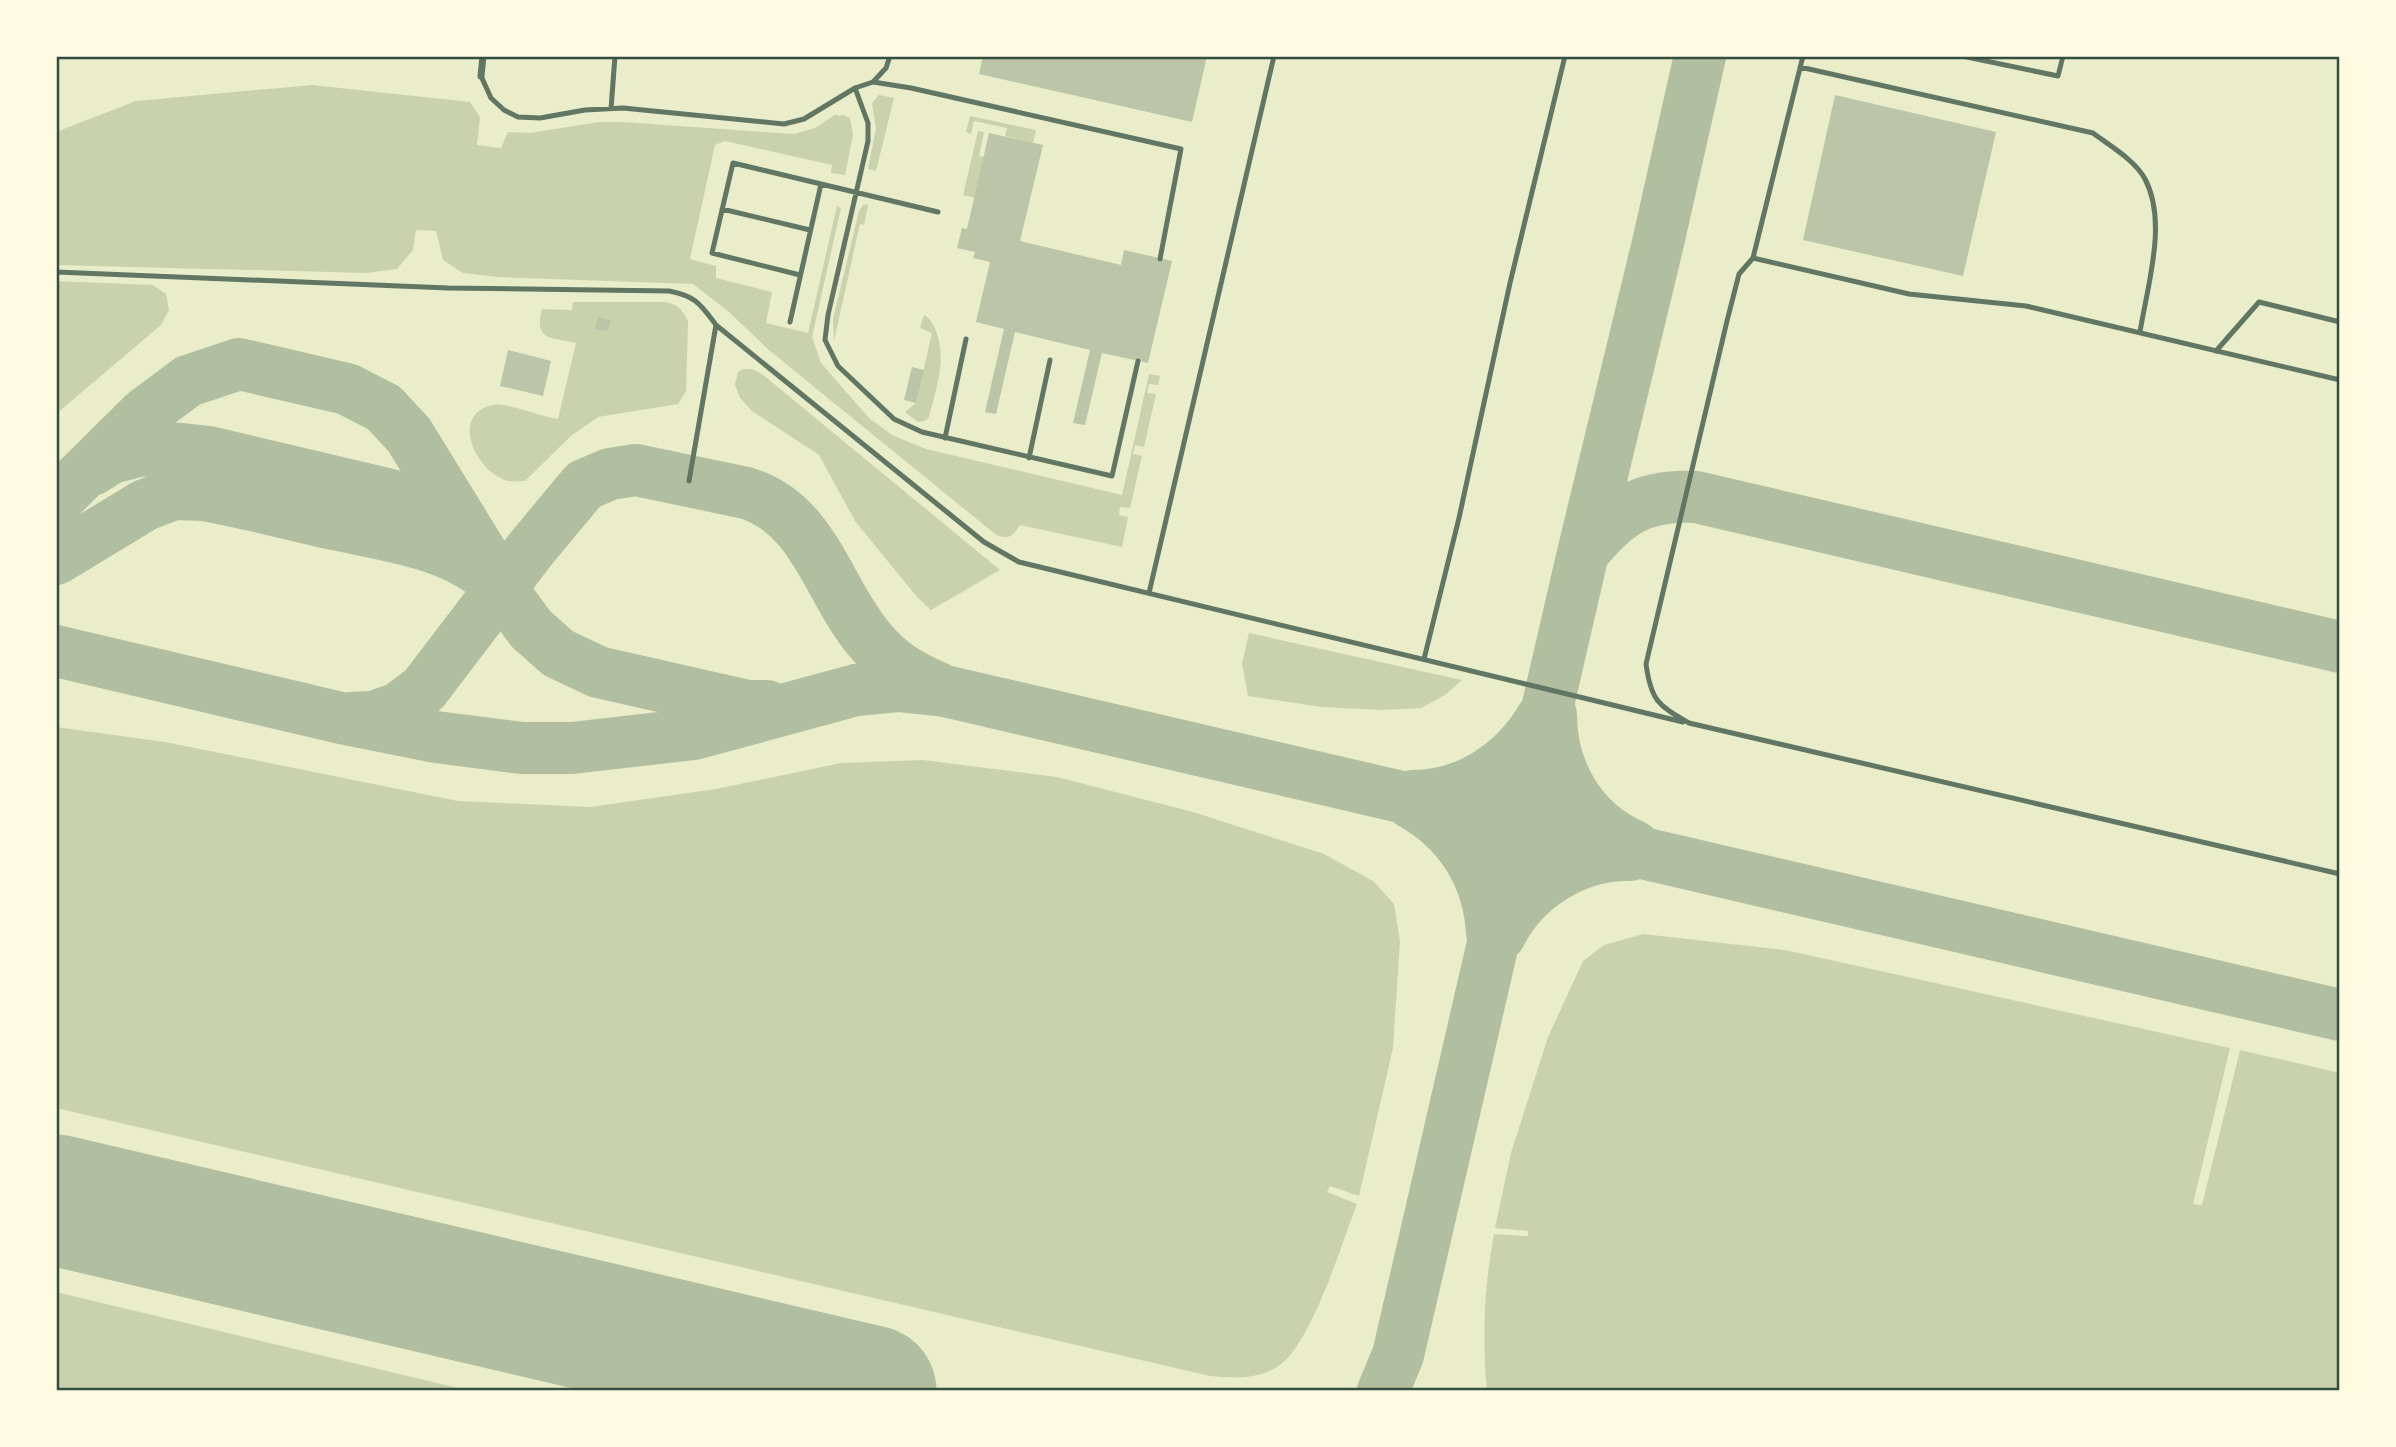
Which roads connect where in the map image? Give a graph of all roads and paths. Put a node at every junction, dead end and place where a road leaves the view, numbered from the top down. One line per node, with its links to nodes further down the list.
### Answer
1 (483, 56): 10 (street)
2 (615, 56): 13 (lane)
3 (890, 56): 11 (lane)
4 (1274, 56): 35 (lane)
5 (1564, 56): 36 (lane)
6 (1803, 56): 9 (lane)
7 (1962, 56): 8 (lane)
8 (2063, 56)
9 (1800, 67): 19 (lane); 26 (lane)
10 (481, 76): 13 (lane)
11 (873, 82): 12 (lane); 20 (lane)
12 (855, 88): 13 (lane); 15 (lane)
13 (611, 108)
14 (821, 184): 15 (lane); 16 (lane); 18 (lane)
15 (855, 192): 17 (lane); 32 (lane)
16 (722, 209): 18 (lane); 22 (lane)
17 (938, 212)
18 (810, 230): 22 (lane)
19 (1753, 258): 26 (lane); 37 (lane)
20 (1160, 259)
21 (56, 272): 25 (lane)
22 (800, 275): 23 (lane)
23 (790, 322)
24 (2340, 322): 28 (lane)
25 (716, 326): 34 (lane); 35 (lane)
26 (2140, 332): 28 (lane)
27 (966, 339): 32 (lane)
28 (2216, 351): 31 (lane)
29 (1050, 360): 33 (lane)
30 (1138, 361): 33 (lane)
31 (2340, 380)
32 (945, 438): 33 (lane)
33 (1029, 458)
34 (689, 481)
35 (1149, 593): 36 (lane)
36 (1424, 659): 37 (lane)
37 (1689, 723): 38 (lane)
38 (2340, 874)

